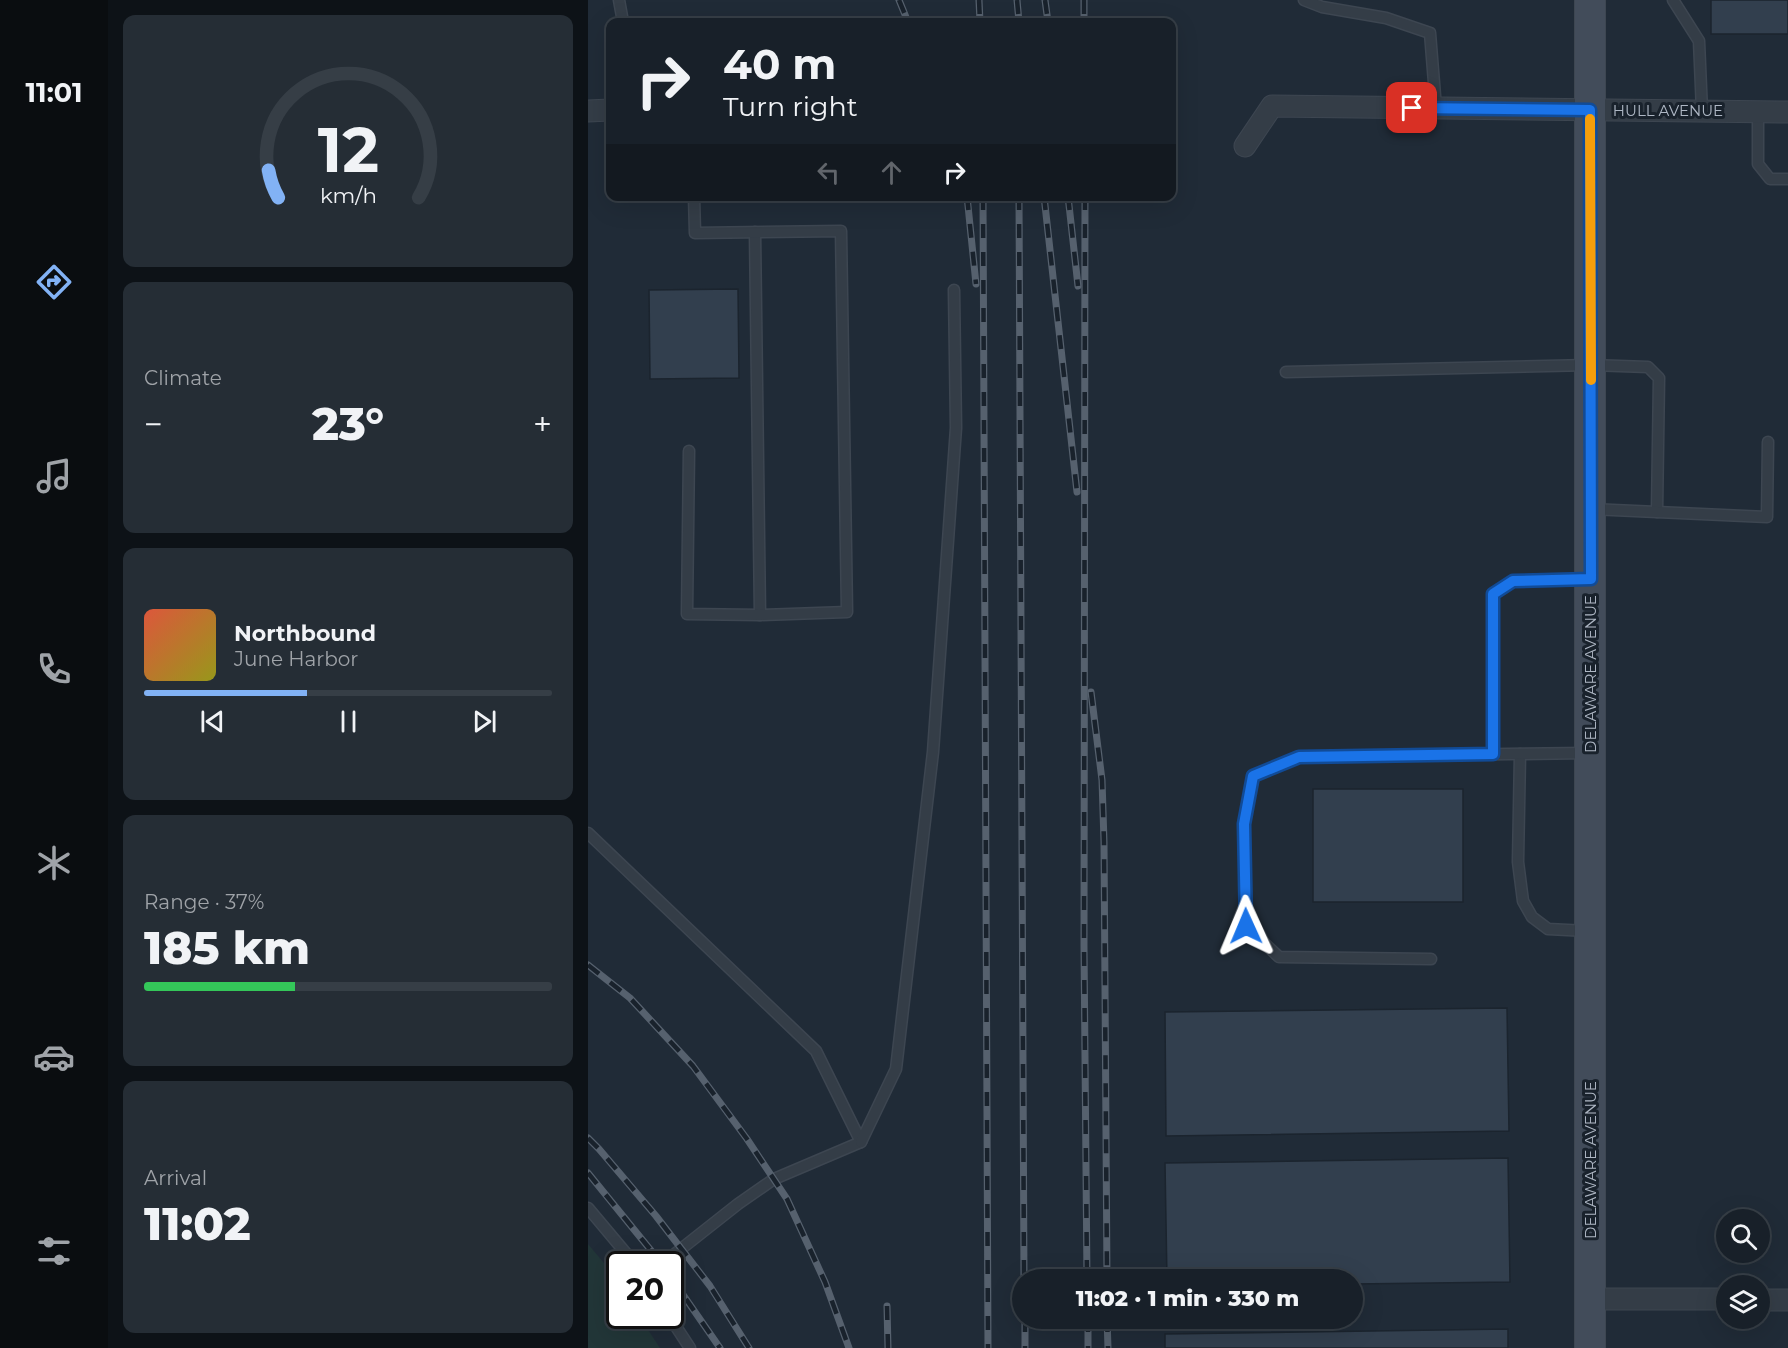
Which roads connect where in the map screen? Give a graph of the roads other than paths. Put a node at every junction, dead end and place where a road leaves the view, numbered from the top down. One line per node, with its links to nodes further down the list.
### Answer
1 (619, 0): 5 (lane)
2 (1304, 0): 6 (lane)
3 (1590, 0): 8 (main road, DELAWARE AVENUE)
4 (1673, 0): 10 (lane)
5 (622, 18)
6 (1436, 108): 8 (street, HULL AVENUE); 13 (street, HULL AVENUE)
7 (606, 110): 9 (street)
8 (1590, 110): 10 (street, HULL AVENUE); 18 (main road, DELAWARE AVENUE)
9 (588, 111)
10 (1702, 111): 11 (street, HULL AVENUE)
11 (1758, 111): 12 (street, HULL AVENUE); 14 (lane)
12 (1788, 111)
13 (1245, 146)
14 (1788, 179)
15 (694, 201): 16 (lane)
16 (755, 232): 25 (lane); 25 (lane)
17 (954, 290): 32 (lane)
18 (1591, 365): 19 (lane); 22 (main road, DELAWARE AVENUE); 23 (lane)
19 (1286, 372)
20 (1768, 442): 23 (lane)
21 (689, 451): 25 (lane)
22 (1591, 508): 23 (lane); 24 (main road, DELAWARE AVENUE)
23 (1657, 512)
24 (1591, 579): 26 (main road, DELAWARE AVENUE); 27 (lane)
25 (760, 615)
26 (1591, 753): 28 (lane); 30 (main road, DELAWARE AVENUE)
27 (1493, 754): 28 (lane); 31 (lane)
28 (1520, 754): 30 (lane)
29 (588, 833): 32 (lane)
30 (1591, 931): 36 (main road, DELAWARE AVENUE)
31 (1431, 959)
32 (861, 1142): 35 (lane)
33 (588, 1208): 34 (lane)
34 (624, 1251)
35 (678, 1251)
36 (1590, 1299): 37 (street); 42 (main road, DELAWARE AVENUE)
37 (1716, 1299)
38 (1770, 1299): 39 (street)
39 (1788, 1300)
40 (678, 1329): 41 (lane)
41 (690, 1348)
42 (1590, 1348)

